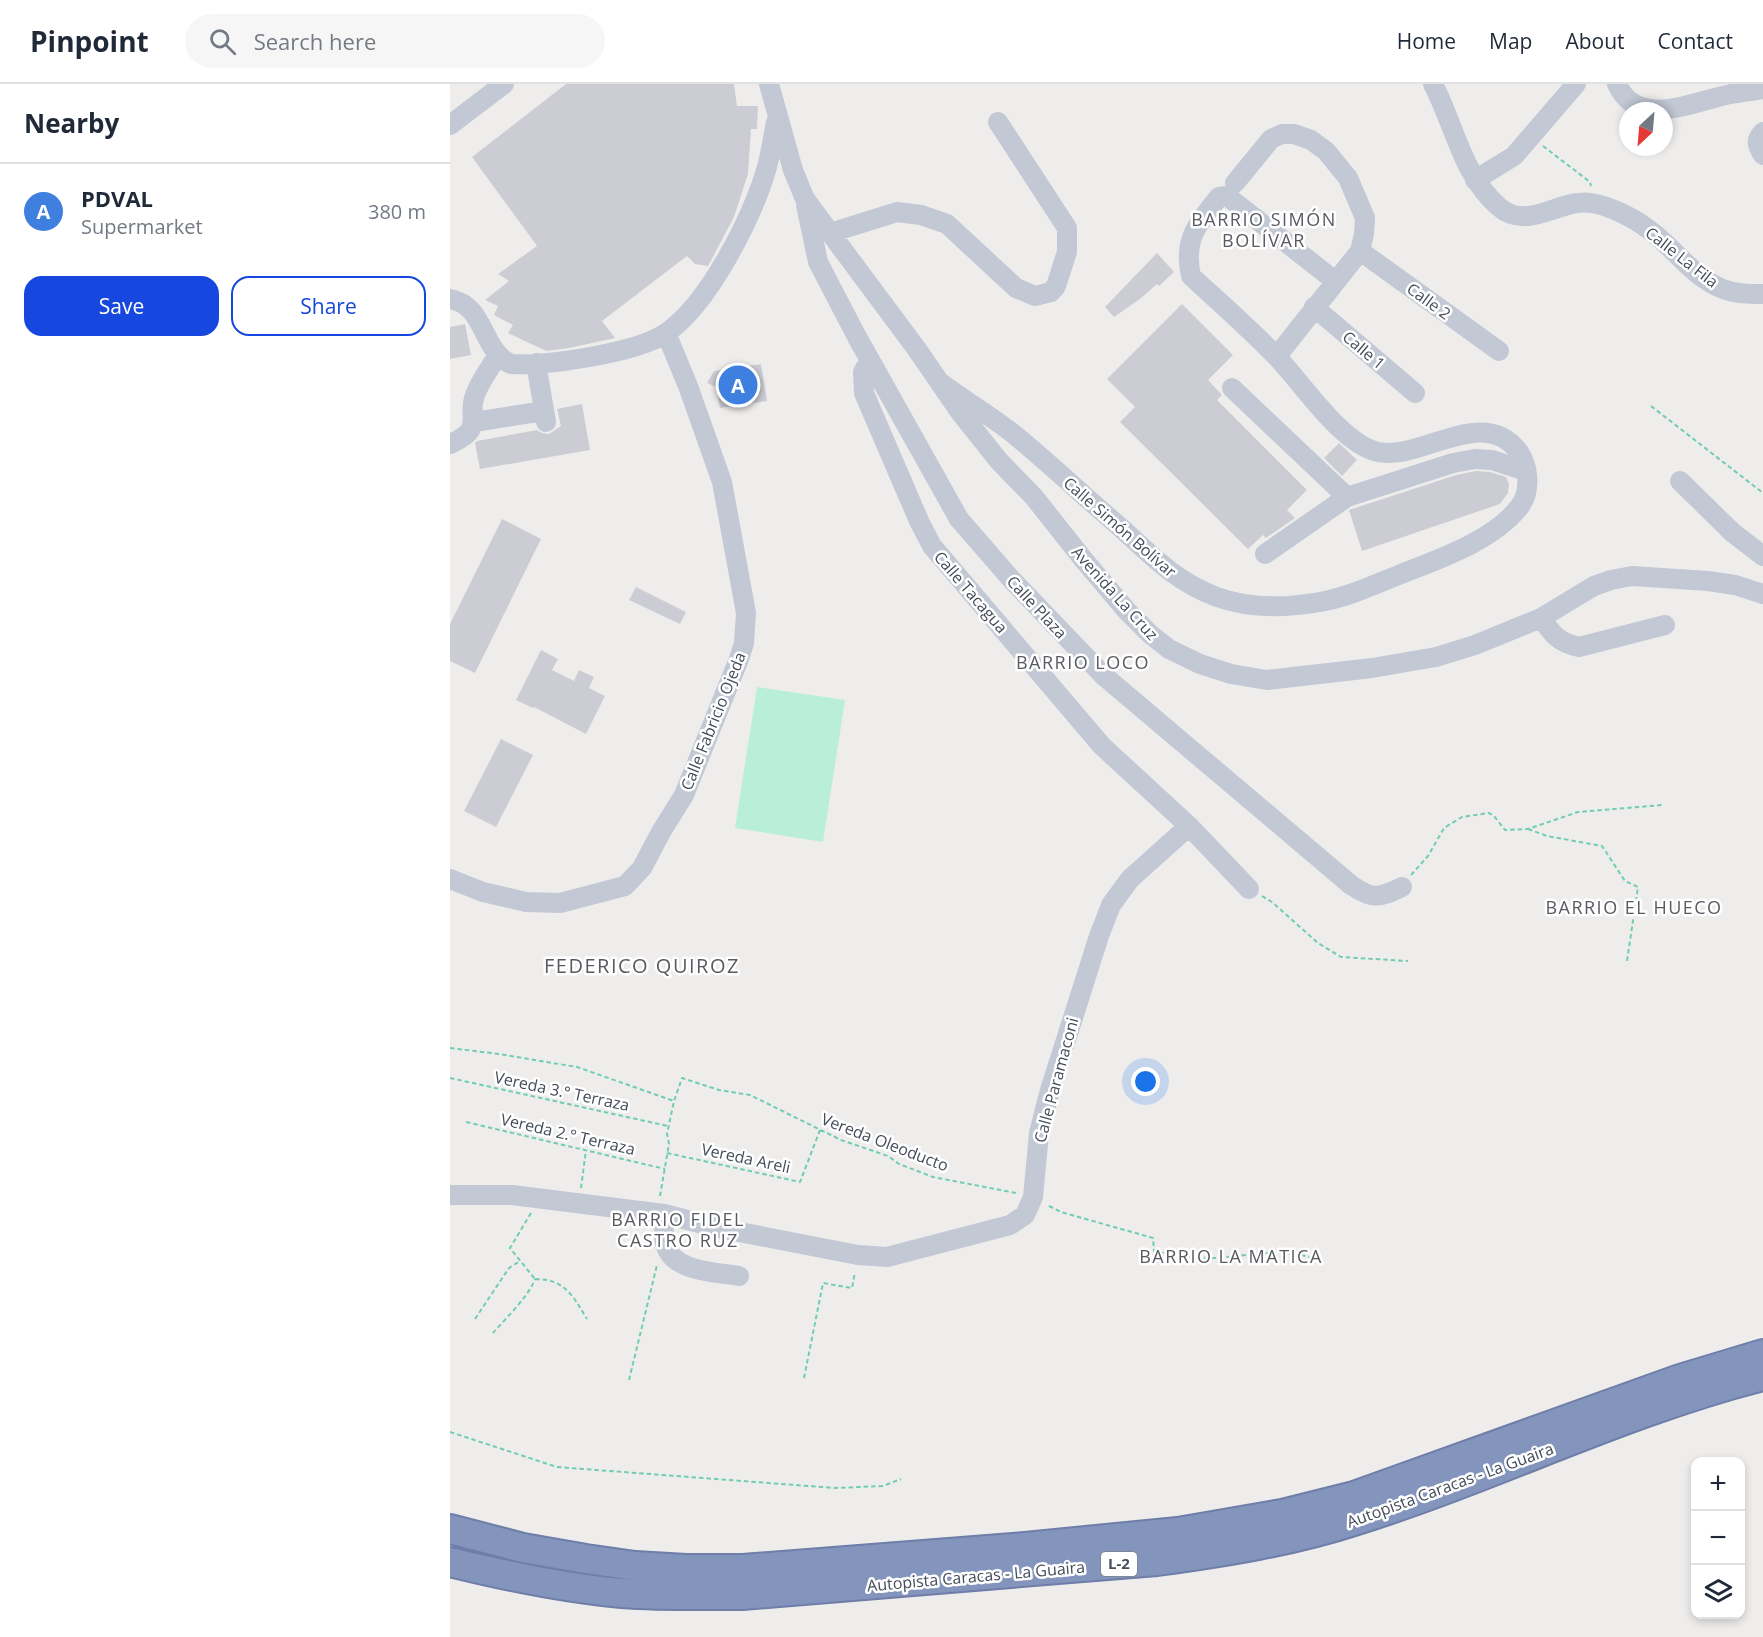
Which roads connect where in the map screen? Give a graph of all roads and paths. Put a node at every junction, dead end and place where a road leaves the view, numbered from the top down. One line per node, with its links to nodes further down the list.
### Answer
1 (504, 84): 9 (street)
2 (769, 84): 7 (street, Avenida La Cruz)
3 (1576, 84): 11 (street)
4 (1617, 84): 6 (street)
5 (1440, 87): 13 (street, Calle La Fila)
6 (1763, 89)
7 (777, 116): 15 (street, Avenida La Cruz); 23 (street)
8 (998, 122): 17 (street)
9 (450, 125)
10 (1763, 132): 12 (street)
11 (1532, 137): 13 (street); 16 (path)
12 (1763, 155)
13 (1475, 180): 16 (street, Calle La Fila)
14 (1231, 189): 18 (street); 19 (street); 26 (street)
15 (805, 199): 17 (street, Avenida La Cruz); 27 (street, Calle Plaza)
16 (1593, 203): 20 (street, Calle La Fila)
17 (830, 233): 29 (street, Avenida La Cruz)
18 (1360, 251): 19 (street); 24 (street, Calle 2)
19 (1335, 281): 22 (street)
20 (1763, 294)
21 (450, 299): 25 (street)
22 (1314, 307): 26 (street); 31 (street, Calle 1)
23 (666, 333): 28 (street); 47 (street, Calle Fabricio Ojeda)
24 (1498, 351)
25 (498, 355): 28 (street); 33 (street)
26 (1277, 356): 35 (street)
27 (870, 360): 45 (street, Calle Tacagua); 48 (street, Calle Plaza)
28 (536, 363): 33 (street)
29 (940, 383): 35 (street, Calle Simón Bolívar); 42 (street, Avenida La Cruz)
30 (1232, 388): 38 (street)
31 (1414, 393)
32 (1651, 406): 37 (path)
33 (474, 422): 34 (street)
34 (450, 444)
35 (1526, 471): 38 (street)
36 (1680, 482): 40 (street)
37 (1763, 493)
38 (1347, 497): 39 (street)
39 (1265, 554)
40 (1763, 556)
41 (1763, 594): 42 (street, Avenida La Cruz)
42 (1540, 618): 43 (street)
43 (1665, 625)
44 (1663, 805): 46 (path)
45 (1189, 826): 49 (street, Calle Tacagua); 62 (street, Calle Paramaconi)
46 (1528, 829): 48 (path); 51 (path)
47 (450, 879)
48 (1402, 887)
49 (1249, 889): 50 (path)
50 (1408, 961)
51 (1627, 961)
52 (450, 1048): 54 (path)
53 (450, 1078): 56 (path, Vereda 3.° Terraza)
54 (674, 1101): 56 (path); 57 (path, Vereda Oleoducto)
55 (466, 1122): 58 (path, Vereda 2.° Terraza)
56 (669, 1126): 59 (path)
57 (820, 1130): 59 (path, Vereda Areli); 62 (path, Vereda Oleoducto)
58 (586, 1150): 60 (path, Vereda 2.° Terraza); 64 (path)
59 (668, 1153): 60 (path)
60 (665, 1169): 65 (path)
61 (450, 1195): 63 (street, Calle Paramaconi)
62 (1033, 1197): 67 (street, Calle Paramaconi); 68 (path, Vereda Oleoducto)
63 (540, 1198): 64 (street, Calle Paramaconi); 69 (path)
64 (579, 1203): 65 (street, Calle Paramaconi)
65 (661, 1214): 66 (street); 67 (street, Calle Paramaconi)
66 (665, 1243): 70 (street); 78 (path)
67 (858, 1255): 77 (path)
68 (1317, 1260)
69 (520, 1261): 71 (path); 72 (path)
70 (739, 1276)
71 (535, 1279): 73 (path); 74 (path)
72 (475, 1319)
73 (587, 1319)
74 (494, 1333)
75 (1763, 1354): 81 (highway, Autopista Caracas - La Guaira / L-2)
76 (1763, 1376): 82 (highway, Autopista Caracas - La Guaira / L-2)
77 (804, 1378)
78 (629, 1380)
79 (450, 1432): 80 (path)
80 (901, 1479)
81 (450, 1529)
82 (450, 1562)

